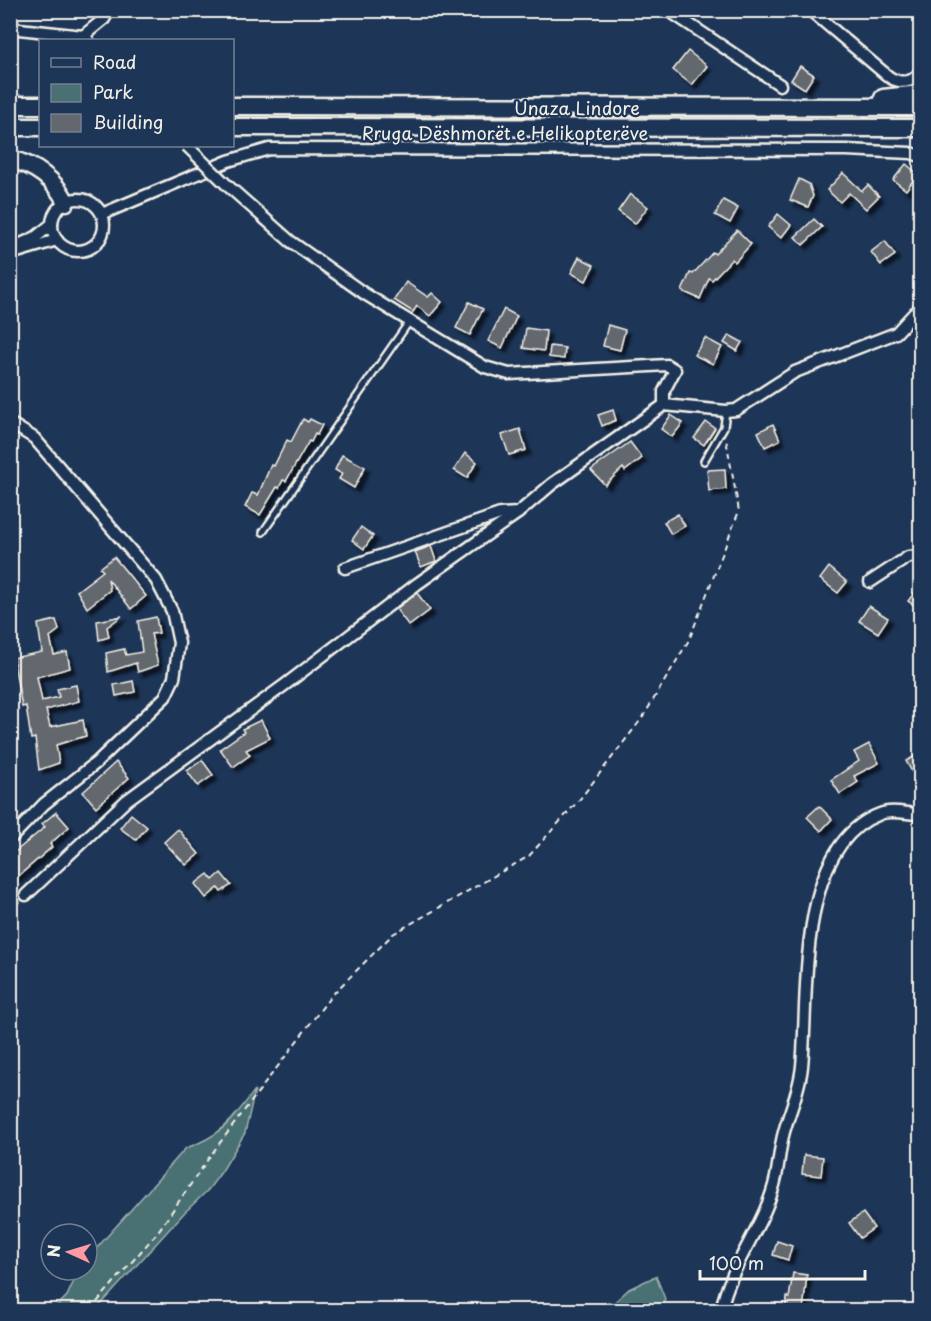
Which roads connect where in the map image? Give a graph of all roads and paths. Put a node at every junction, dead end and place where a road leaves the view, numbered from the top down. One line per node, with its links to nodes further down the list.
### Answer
1 (109, 10): 5 (street)
2 (668, 10): 7 (street)
3 (810, 10): 6 (street)
4 (10, 28): 5 (street)
5 (86, 38)
6 (921, 72)
7 (780, 86)
8 (921, 94): 13 (highway)
9 (10, 105): 10 (highway)
10 (39, 105)
11 (234, 106): 13 (highway, Unaza Lindore)
12 (921, 107): 13 (highway, Unaza Lindore)
13 (844, 108)
14 (10, 127): 15 (highway)
15 (39, 127)
16 (234, 127): 17 (highway, Unaza Lindore)
17 (843, 129): 18 (highway, Unaza Lindore); 19 (highway)
18 (921, 129)
19 (921, 140)
20 (188, 147): 30 (street, bridge)
21 (921, 156): 24 (street, Rruga Dëshmorët e Helikopterëve)
22 (10, 159): 23 (highway)
23 (66, 202): 24 (street); 25 (street)
24 (102, 214): 26 (street)
25 (52, 224): 26 (street); 27 (street)
26 (57, 240): 28 (street)
27 (10, 249)
28 (10, 254)
29 (921, 306): 32 (street)
30 (409, 322): 31 (street); 37 (lane)
31 (664, 405): 32 (street); 36 (street)
32 (726, 411): 34 (lane)
33 (10, 423): 42 (street)
34 (724, 427): 35 (lane); 44 (path)
35 (704, 461)
36 (518, 513): 39 (street); 43 (street)
37 (262, 532)
38 (921, 556): 40 (street)
39 (345, 568)
40 (870, 582)
41 (921, 814): 45 (street)
42 (10, 838)
43 (26, 895)
44 (90, 1311)
45 (721, 1311)

